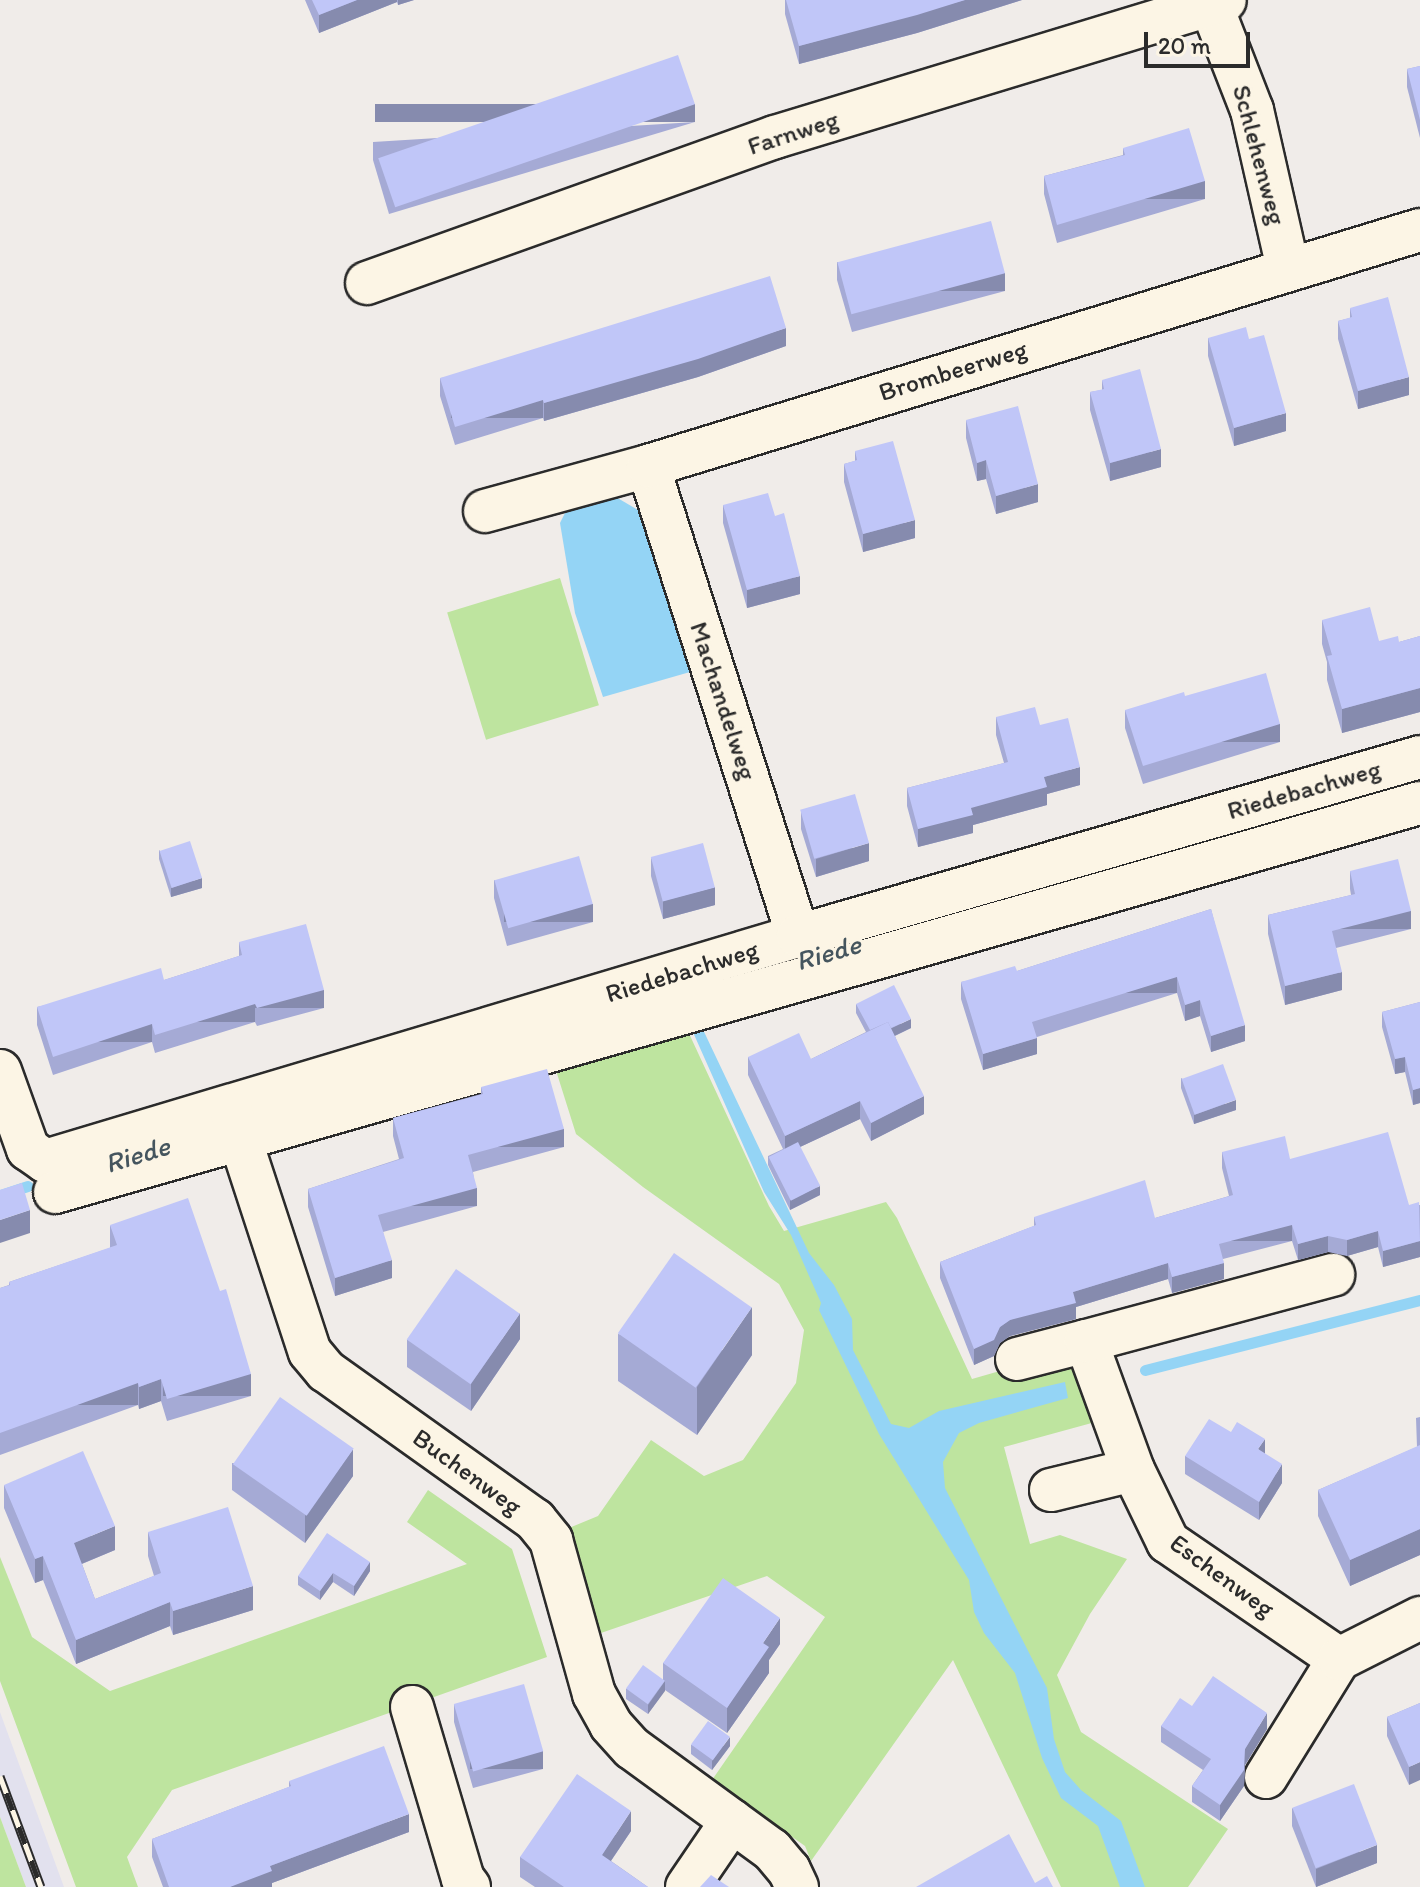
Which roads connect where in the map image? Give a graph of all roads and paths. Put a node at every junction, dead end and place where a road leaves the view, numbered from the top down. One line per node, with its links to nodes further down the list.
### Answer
1 (1214, 2): 3 (street, Schlehenweg); 4 (street, Farnweg)
2 (1420, 230): 3 (street, Brombeerweg)
3 (1288, 268): 5 (street, Brombeerweg)
4 (367, 283)
5 (648, 466): 6 (street, Brombeerweg); 9 (street, Machandelweg)
6 (485, 511)
7 (1420, 757): 9 (street, Riedebachweg)
8 (1418, 810): 9 (street, Riedebachweg)
9 (811, 951): 11 (street, Riedebachweg); 11 (street, Riedebachweg)
10 (0, 1071): 11 (street, Riedebachweg)
11 (235, 1123): 12 (street, Riedebachweg); 22 (street, Buchenweg)
12 (55, 1192)
13 (1333, 1275): 14 (street)
14 (1086, 1341): 15 (street); 16 (street, Eschenweg)
15 (1017, 1359)
16 (1133, 1470): 17 (street); 19 (street, Eschenweg)
17 (1051, 1490)
18 (1420, 1618): 19 (street)
19 (1339, 1659): 21 (street)
20 (412, 1707): 23 (street)
21 (1266, 1777)
22 (732, 1821): 24 (street); 25 (street, Buchenweg)
23 (469, 1887)
24 (687, 1887)
25 (797, 1887)

